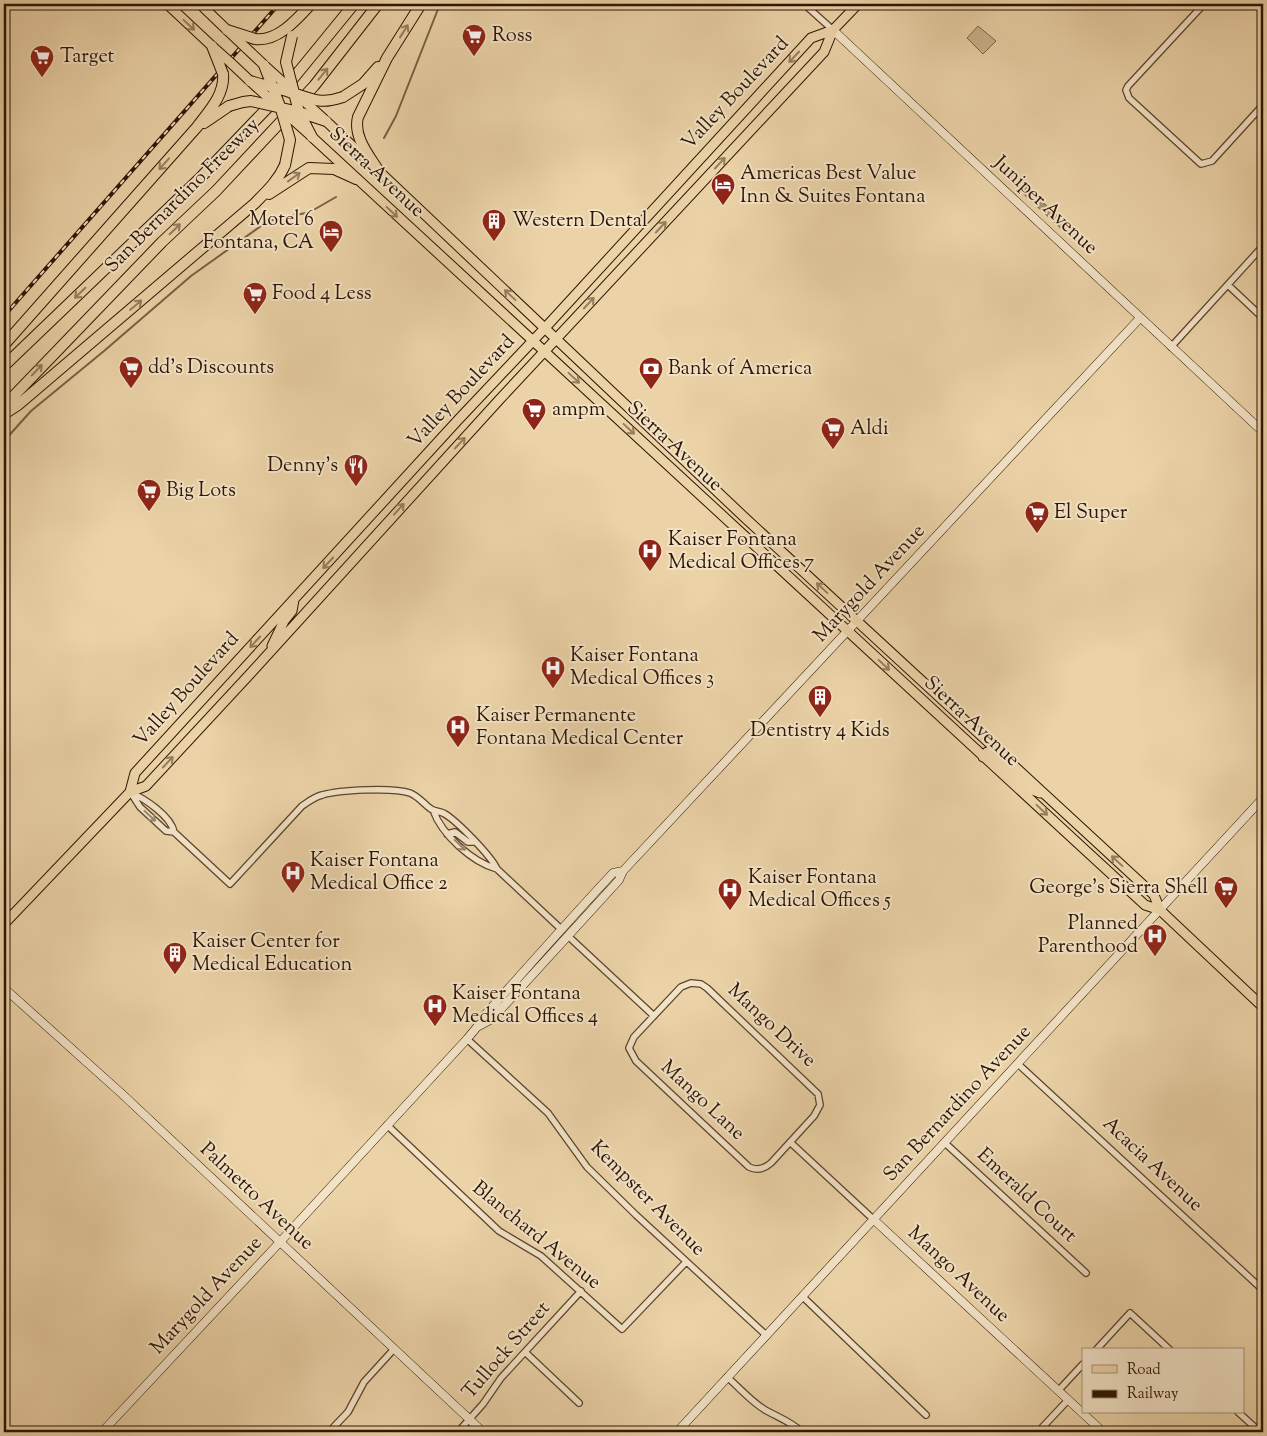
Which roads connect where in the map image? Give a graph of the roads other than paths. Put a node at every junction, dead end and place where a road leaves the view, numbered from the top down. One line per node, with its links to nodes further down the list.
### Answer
1 (167, 4): 12 (main road, Sierra Avenue, one-way to 12)
2 (200, 4): 10 (main road, Sierra Avenue)
3 (311, 4): 10 (highway, bridge); 17 (highway, bridge)
4 (354, 4): 37 (highway, San Bernardino Freeway, one-way to 37)
5 (378, 4): 38 (highway, San Bernardino Freeway, one-way to 5)
6 (421, 4): 13 (highway, one-way to 6)
7 (804, 4): 11 (street, Juniper Avenue)
8 (858, 4): 11 (main road, Valley Boulevard)
9 (1204, 4): 18 (street)
10 (227, 30): 14 (main road, Sierra Avenue, bridge)
11 (833, 30): 29 (street, Juniper Avenue); 31 (main road, Valley Boulevard, one-way to 31); 32 (main road, Valley Boulevard, one-way to 11)
12 (212, 46): 15 (main road, Sierra Avenue, bridge); 22 (highway, bridge)
13 (387, 58): 17 (highway, bridge); 24 (highway)
14 (264, 65): 16 (highway, bridge); 17 (main road, Sierra Avenue, bridge)
15 (250, 81): 16 (highway, bridge); 19 (main road, Sierra Avenue, bridge)
16 (273, 88): 17 (highway, bridge); 19 (highway, bridge)
17 (295, 93): 20 (highway, bridge); 21 (main road, Sierra Avenue, bridge)
18 (1263, 105)
19 (281, 109): 20 (highway, bridge); 22 (highway, bridge); 23 (main road, Sierra Avenue, bridge); 26 (highway, bridge)
20 (299, 112): 21 (highway, bridge); 23 (highway, bridge)
21 (326, 121): 24 (main road, Sierra Avenue)
22 (197, 128): 34 (highway, one-way to 34)
23 (312, 137): 25 (main road, Sierra Avenue)
24 (378, 170): 31 (main road, Sierra Avenue, one-way to 24)
25 (356, 179): 26 (highway, one-way to 25); 33 (main road, Sierra Avenue, one-way to 33)
26 (254, 204): 39 (highway, one-way to 26)
27 (1263, 246): 28 (street)
28 (1228, 285): 30 (street); 35 (street)
29 (1140, 318): 35 (street, Juniper Avenue); 42 (street, Marygold Avenue)
30 (1263, 318)
31 (546, 328): 32 (main road, Sierra Avenue); 33 (main road, Valley Boulevard)
32 (556, 339): 36 (main road, Valley Boulevard); 42 (main road, Sierra Avenue, one-way to 32)
33 (533, 342): 36 (main road, Sierra Avenue); 41 (main road, Valley Boulevard, one-way to 41)
34 (4, 345)
35 (1171, 346): 40 (street, Juniper Avenue)
36 (544, 351): 43 (main road, Sierra Avenue, one-way to 43); 44 (main road, Valley Boulevard, one-way to 36)
37 (4, 366)
38 (4, 406)
39 (4, 414)
40 (1263, 432)
41 (294, 600): 44 (main road); 46 (main road, Valley Boulevard, one-way to 46)
42 (858, 622): 43 (street, Marygold Avenue); 47 (main road, Sierra Avenue)
43 (848, 632): 45 (main road, Sierra Avenue, one-way to 45); 54 (street, Marygold Avenue)
44 (269, 653): 46 (main road, Valley Boulevard, one-way to 44)
45 (983, 757): 47 (main road); 55 (main road, Sierra Avenue, one-way to 55)
46 (130, 792): 50 (street, one-way to 50); 50 (street); 56 (main road, Valley Boulevard)
47 (1047, 796): 55 (main road, Sierra Avenue, one-way to 47)
48 (1263, 798): 55 (street, San Bernardino Avenue)
49 (432, 810): 50 (street); 51 (street); 52 (street)
50 (174, 832)
51 (447, 834): 52 (street); 53 (street, one-way to 53)
52 (475, 842): 53 (street)
53 (497, 869): 57 (street)
54 (623, 871): 57 (street); 58 (street, Marygold Avenue)
55 (1160, 910): 61 (main road, Sierra Avenue); 65 (street, San Bernardino Avenue)
56 (4, 924)
57 (561, 929): 60 (street); 63 (street, Marygold Avenue)
58 (568, 936): 60 (street, Marygold Avenue); 62 (street)
59 (4, 988): 70 (street, Palmetto Avenue)
60 (503, 1007): 63 (street, Marygold Avenue)
61 (1263, 1007)
62 (654, 1016): 67 (street, Mango Lane); 67 (street, Mango Drive)
63 (477, 1027): 64 (street, Marygold Avenue)
64 (467, 1039): 66 (street, Marygold Avenue); 71 (street, Kempster Avenue)
65 (1018, 1064): 68 (street, San Bernardino Avenue); 73 (street, Acacia Avenue)
66 (387, 1126): 70 (street, Marygold Avenue); 74 (street, Blanchard Avenue)
67 (790, 1142): 69 (street, Mango Avenue)
68 (945, 1143): 69 (street, San Bernardino Avenue); 72 (street, Emerald Court)
69 (873, 1219): 75 (street, San Bernardino Avenue); 83 (street, Mango Avenue)
70 (280, 1242): 79 (street, Palmetto Avenue); 91 (street, Marygold Avenue)
71 (686, 1262): 74 (street, Blanchard Avenue); 76 (street, Kempster Avenue)
72 (1086, 1273)
73 (1263, 1290)
74 (581, 1291): 80 (street, Tullock Street)
75 (802, 1296): 76 (street, San Bernardino Avenue); 89 (street)
76 (766, 1335): 82 (street, San Bernardino Avenue)
77 (1098, 1348): 78 (street)
78 (1168, 1348)
79 (394, 1349): 90 (street, Palmetto Avenue); 92 (street)
80 (524, 1352): 85 (street); 90 (street, Tullock Street)
81 (1082, 1365): 83 (street)
82 (727, 1377): 95 (street, San Bernardino Avenue); 96 (street)
83 (1058, 1391): 84 (street, Mango Avenue)
84 (1068, 1400): 86 (street, Mango Avenue); 97 (street)
85 (579, 1403)
86 (1082, 1413)
87 (1083, 1414): 98 (street, Mango Avenue)
88 (1240, 1414): 99 (street)
89 (926, 1415)
90 (469, 1420): 93 (street, Tullock Street); 94 (street, Palmetto Avenue)
91 (102, 1432)
92 (329, 1432)
93 (458, 1432)
94 (483, 1432)
95 (677, 1432)
96 (802, 1432)
97 (1038, 1432)
98 (1103, 1432)
99 (1260, 1432)

